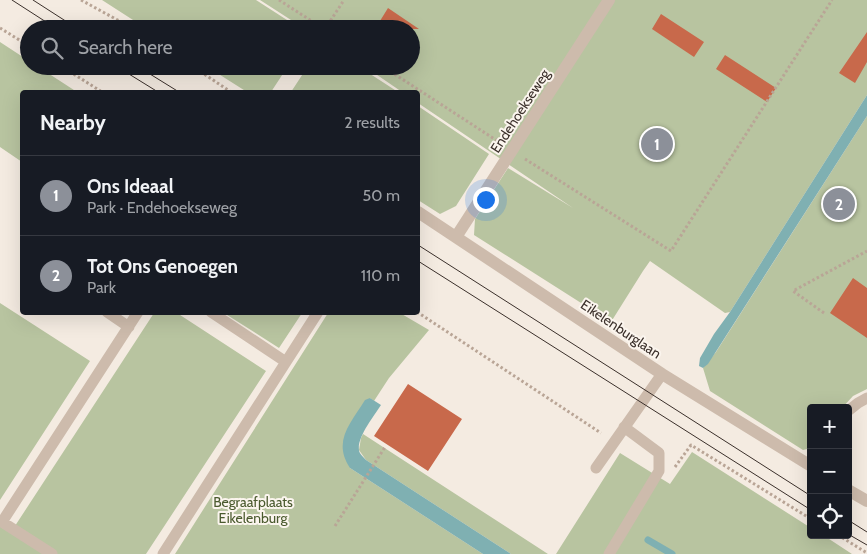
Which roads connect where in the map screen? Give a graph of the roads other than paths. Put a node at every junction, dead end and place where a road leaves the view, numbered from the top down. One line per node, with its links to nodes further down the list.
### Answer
1 (609, 0): 3 (street, Endehoekseweg)
2 (420, 213): 3 (street, Eikelenburglaan)
3 (456, 238): 10 (street, Eikelenburglaan)
4 (111, 315): 8 (lane)
5 (136, 315): 8 (lane)
6 (216, 315): 9 (lane)
7 (316, 315): 9 (lane)
8 (129, 327): 18 (lane)
9 (286, 362): 20 (lane)
10 (662, 374): 13 (lane); 14 (street, Eikelenburglaan)
11 (867, 398): 12 (lane)
12 (852, 408)
13 (624, 427): 15 (lane); 21 (lane)
14 (807, 460)
15 (596, 468)
16 (852, 493): 17 (street)
17 (867, 502)
18 (1, 522): 19 (lane)
19 (52, 554)
20 (163, 554)
21 (609, 554)

